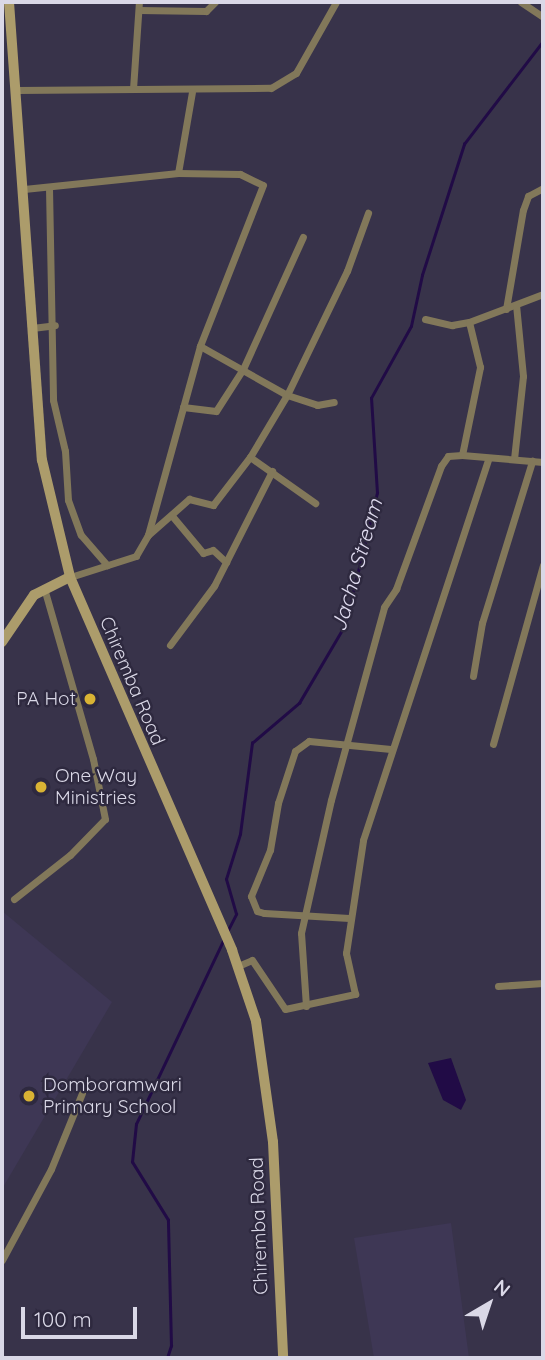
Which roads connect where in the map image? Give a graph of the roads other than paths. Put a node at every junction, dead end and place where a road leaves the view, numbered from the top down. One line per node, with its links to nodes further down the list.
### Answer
1 (9, 2): 8 (main road, Chiremba Road)
2 (215, 2): 5 (street)
3 (336, 2): 9 (street)
4 (521, 2): 6 (street)
5 (139, 6): 7 (street)
6 (543, 17)
7 (133, 89): 8 (street); 9 (street)
8 (16, 90): 13 (main road, Chiremba Road)
9 (192, 92): 10 (street)
10 (178, 173): 11 (street); 23 (street)
11 (49, 188): 13 (street); 21 (street)
12 (543, 188): 18 (street)
13 (24, 189): 22 (main road, Chiremba Road)
14 (368, 213): 25 (street)
15 (303, 237): 24 (street)
16 (543, 294): 17 (street)
17 (516, 305): 18 (street); 31 (street)
18 (506, 309): 20 (street)
19 (425, 319): 20 (street)
20 (468, 322): 28 (street)
21 (55, 325): 22 (street); 39 (street)
22 (32, 328): 41 (main road, Chiremba Road)
23 (200, 346): 24 (street); 27 (street)
24 (243, 369): 25 (street); 27 (street)
25 (287, 395): 26 (street); 29 (street)
26 (334, 402)
27 (183, 407): 37 (street)
28 (463, 455): 30 (street); 47 (street)
29 (250, 457): 34 (street); 36 (street)
30 (488, 459): 31 (street); 48 (street)
31 (514, 459): 32 (street)
32 (532, 461): 33 (street); 45 (street)
33 (543, 462)
34 (272, 471): 35 (street); 38 (street)
35 (315, 503)
36 (173, 517): 37 (street); 38 (street)
37 (148, 535): 39 (street)
38 (226, 562): 44 (street)
39 (107, 565): 41 (street)
40 (543, 565): 46 (street)
41 (70, 577): 42 (main road); 52 (main road, Chiremba Road)
42 (44, 588): 43 (main road); 49 (street)
43 (2, 642)
44 (170, 645)
45 (473, 676)
46 (493, 744)
47 (348, 745): 48 (street); 50 (street); 50 (street)
48 (391, 749): 51 (street)
49 (14, 899)
50 (305, 915): 51 (street); 55 (street)
51 (349, 918): 55 (street)
52 (237, 966): 55 (street); 58 (main road, Chiremba Road)
53 (543, 984): 54 (street)
54 (498, 986)
55 (306, 1006)
56 (82, 1093): 57 (street)
57 (2, 1260)
58 (283, 1358)

